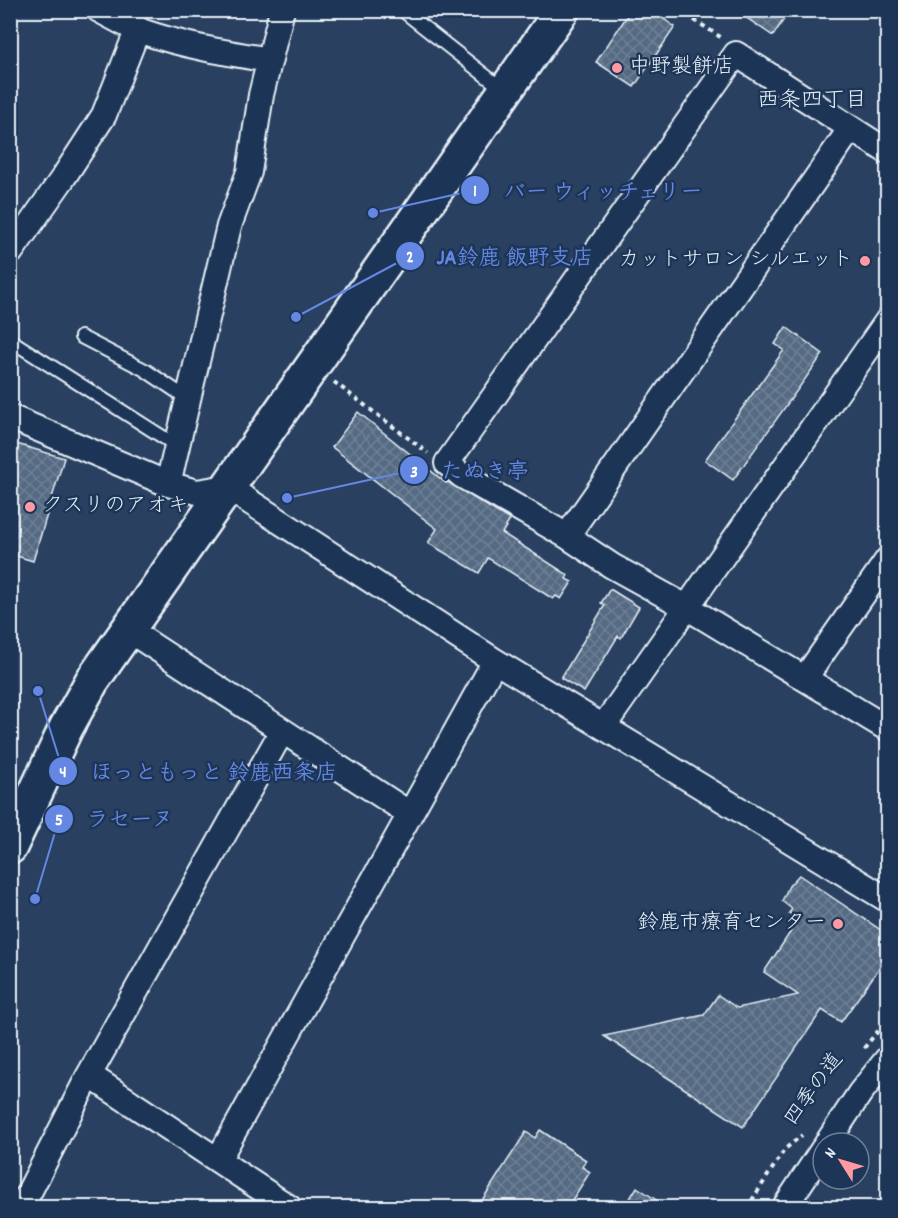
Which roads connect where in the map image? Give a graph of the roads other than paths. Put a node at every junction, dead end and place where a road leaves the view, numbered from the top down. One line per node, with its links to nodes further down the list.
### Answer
1 (99, 10): 5 (street)
2 (282, 10): 6 (street)
3 (402, 10): 7 (lane)
4 (562, 10): 7 (street)
5 (138, 29): 6 (street); 10 (street)
6 (270, 60): 14 (street)
7 (506, 92): 18 (street)
8 (851, 128): 9 (street); 19 (street); 19 (street)
9 (888, 152)
10 (10, 253)
11 (888, 320): 21 (street)
12 (81, 337): 14 (lane)
13 (10, 340): 16 (lane)
14 (188, 399): 16 (street)
15 (10, 417): 17 (street)
16 (177, 446): 17 (street)
17 (168, 484): 18 (street)
18 (227, 487): 22 (street); 23 (street)
19 (567, 536): 21 (street)
20 (888, 559): 24 (street)
21 (688, 608): 24 (street); 25 (street)
22 (127, 629): 27 (street); 28 (street)
23 (495, 661): 25 (street); 29 (street)
24 (805, 678): 26 (street)
25 (603, 727): 31 (street)
26 (888, 729)
27 (282, 731): 29 (street); 33 (street)
28 (19, 802): 30 (street)
29 (410, 814): 35 (street)
30 (10, 847)
31 (888, 900)
32 (888, 1058): 34 (street)
33 (88, 1075): 35 (street); 37 (street)
34 (835, 1131)
35 (218, 1160): 38 (street)
36 (811, 1167): 39 (street)
37 (22, 1202)
38 (290, 1208)
39 (784, 1208)

